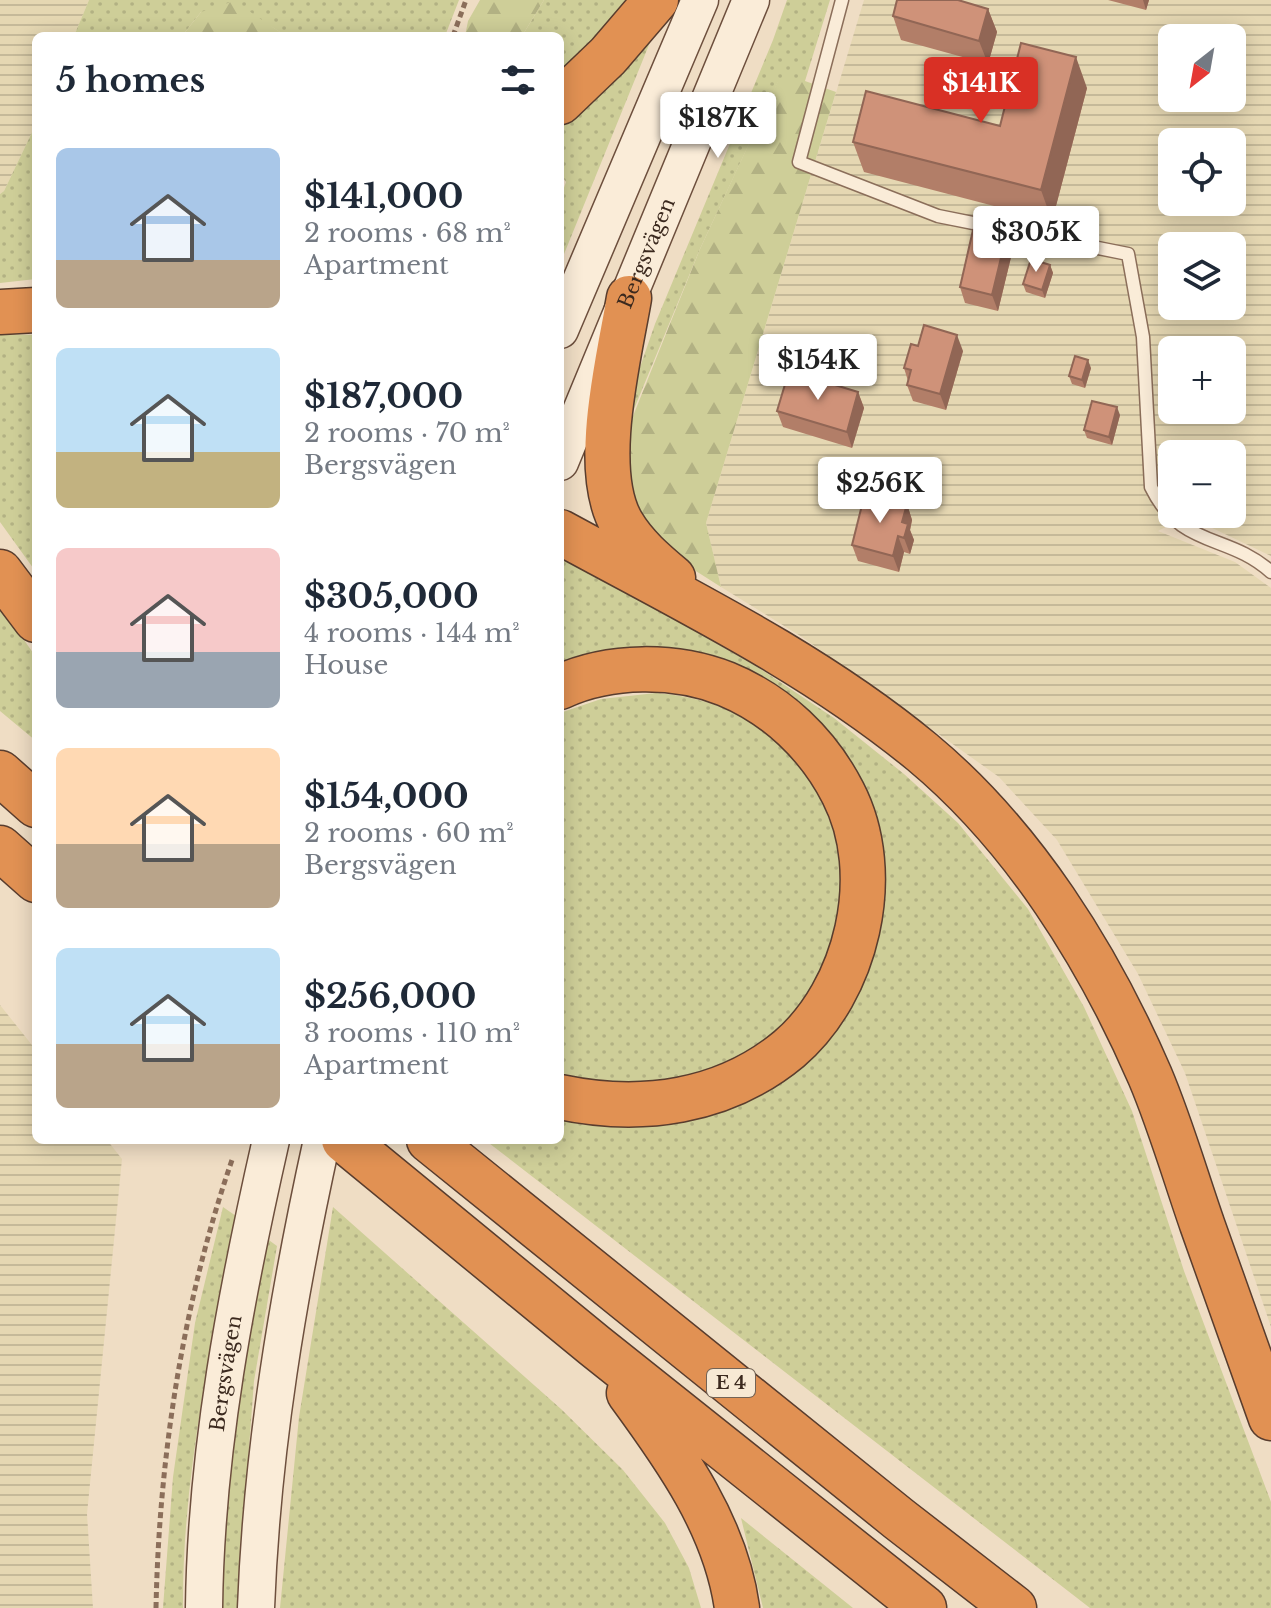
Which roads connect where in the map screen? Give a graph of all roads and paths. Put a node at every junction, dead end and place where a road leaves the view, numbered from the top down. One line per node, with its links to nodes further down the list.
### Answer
1 (466, 0): 6 (path)
2 (656, 0): 7 (highway)
3 (700, 0): 11 (main road)
4 (751, 0): 8 (main road, Bergsvägen)
5 (842, 0): 15 (lane)
6 (454, 32)
7 (564, 98)
8 (629, 298): 12 (main road, Bergsvägen); 17 (highway)
9 (32, 310): 10 (highway)
10 (0, 312)
11 (564, 321)
12 (564, 452)
13 (564, 534): 17 (highway)
14 (0, 572): 16 (highway)
15 (1271, 572)
16 (32, 615)
17 (741, 631): 30 (highway)
18 (564, 686): 23 (highway)
19 (0, 773): 20 (highway)
20 (32, 801)
21 (0, 848): 22 (highway)
22 (32, 876)
23 (564, 1098)
24 (270, 1144): 32 (main road, Bergsvägen)
25 (321, 1144): 33 (main road)
26 (349, 1144): 29 (highway, E 4)
27 (434, 1144): 36 (highway, E 4)
28 (233, 1155): 31 (path)
29 (595, 1346): 34 (highway); 35 (highway, E 4)
30 (1271, 1418)
31 (156, 1608)
32 (204, 1608)
33 (256, 1608)
34 (737, 1608)
35 (924, 1608)
36 (1014, 1608)

